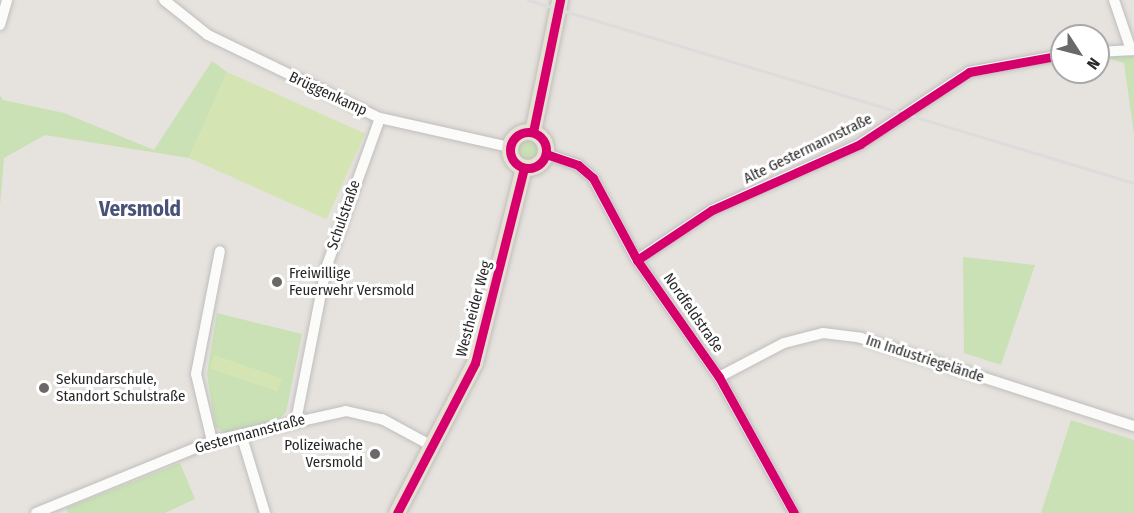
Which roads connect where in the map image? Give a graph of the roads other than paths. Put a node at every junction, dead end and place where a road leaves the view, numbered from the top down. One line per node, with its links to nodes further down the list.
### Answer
1 (7, 0): 5 (street)
2 (164, 0): 9 (street, Brüggenkamp)
3 (560, 0): 10 (main road)
4 (1114, 0): 6 (street)
5 (0, 25)
6 (1132, 50): 7 (street)
7 (1110, 51)
8 (1050, 57): 15 (street, Alte Gestermannstraße)
9 (381, 118): 11 (street, Brüggenkamp); 17 (street, Schulstraße)
10 (532, 132): 11 (main road); 12 (main road)
11 (510, 147): 13 (main road)
12 (546, 154): 13 (main road); 15 (street, Nordfeldstraße)
13 (524, 168): 21 (main road, Westheider Weg)
14 (220, 251): 20 (street)
15 (637, 260): 16 (street, Nordfeldstraße)
16 (720, 377): 18 (street, Im Industriegelände); 25 (street, Nordfeldstraße)
17 (296, 421): 19 (street, Gestermannstraße); 21 (street, Gestermannstraße)
18 (1134, 426)
19 (241, 434): 20 (street, Gestermannstraße); 23 (street)
20 (212, 441): 22 (street, Gestermannstraße)
21 (432, 446): 24 (main road, Westheider Weg)
22 (36, 513)
23 (266, 513)
24 (397, 513)
25 (794, 513)

